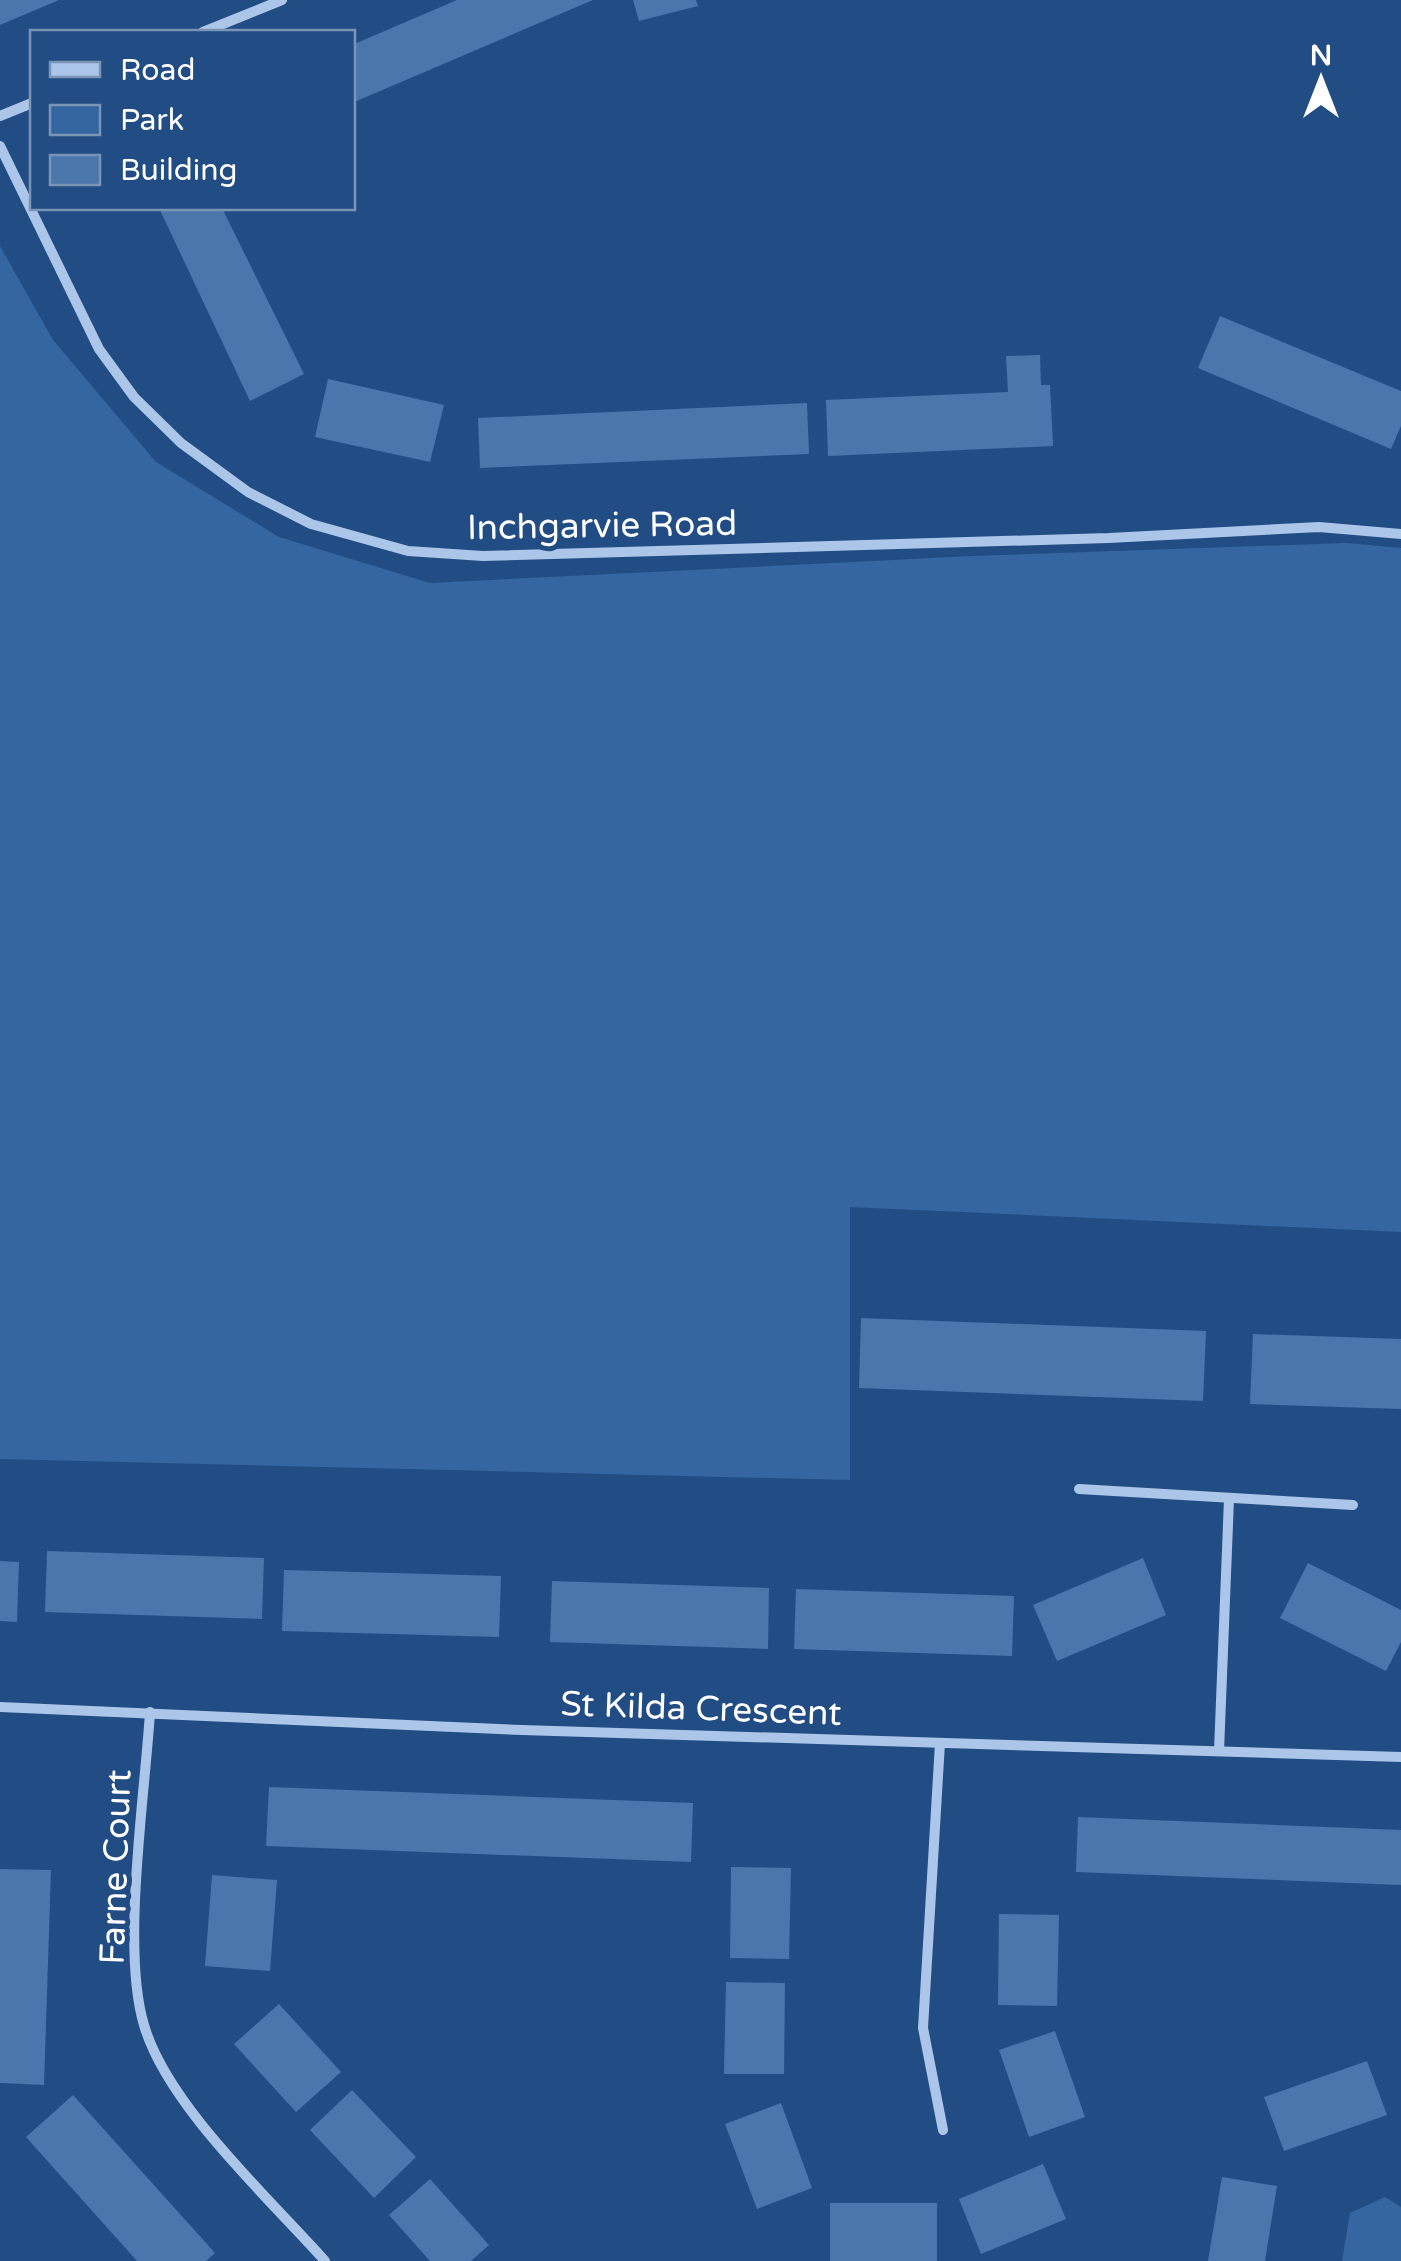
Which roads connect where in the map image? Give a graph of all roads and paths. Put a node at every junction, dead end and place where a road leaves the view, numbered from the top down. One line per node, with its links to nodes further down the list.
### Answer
1 (282, 0): 2 (street)
2 (208, 30)
3 (30, 103): 4 (street)
4 (0, 116)
5 (0, 146): 6 (street, Inchgarvie Road)
6 (30, 208)
7 (31, 210): 8 (street, Inchgarvie Road)
8 (1401, 534)
9 (1079, 1489): 10 (street)
10 (1229, 1500): 11 (street); 15 (street)
11 (1353, 1505)
12 (0, 1707): 13 (street, St Kilda Crescent)
13 (150, 1712): 14 (street, St Kilda Crescent); 18 (street, Farne Court)
14 (940, 1742): 15 (street, St Kilda Crescent); 17 (street)
15 (1219, 1751): 16 (street, St Kilda Crescent)
16 (1401, 1757)
17 (943, 2130)
18 (325, 2261)

